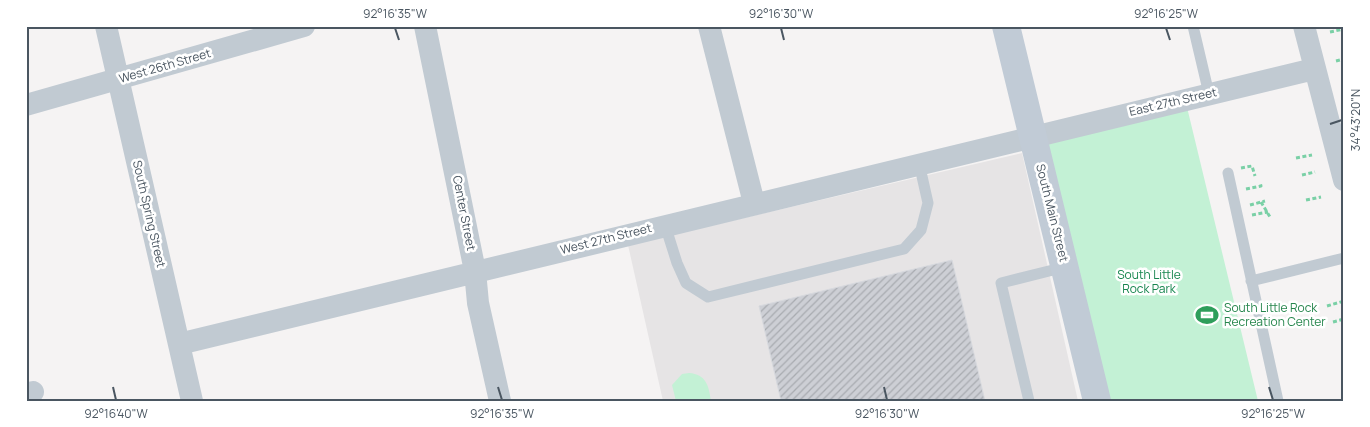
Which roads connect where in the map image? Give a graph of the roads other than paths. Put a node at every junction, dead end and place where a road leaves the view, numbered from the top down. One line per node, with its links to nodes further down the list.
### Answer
1 (106, 26): 10 (street, South Spring Street)
2 (304, 26): 8 (street, West 26th Street)
3 (425, 26): 21 (street, Center Street)
4 (709, 26): 17 (street)
5 (1006, 26): 13 (street, South Main Street)
6 (1193, 26): 11 (lane)
7 (1304, 26): 9 (street)
8 (272, 31): 10 (street, West 26th Street)
9 (1314, 69): 11 (street, East 27th Street); 16 (street)
10 (118, 79): 12 (street, West 26th Street); 23 (street, South Spring Street)
11 (1209, 94): 13 (street, East 27th Street)
12 (26, 104)
13 (1032, 136): 14 (street, West 27th Street); 20 (street, South Main Street)
14 (919, 163): 17 (street, West 27th Street); 18 (lane)
15 (1228, 173): 22 (lane)
16 (1344, 180)
17 (754, 203): 18 (street, West 27th Street)
18 (665, 225): 21 (street, West 27th Street)
19 (1344, 258): 22 (lane)
20 (1065, 267): 26 (lane); 27 (street, South Main Street)
21 (475, 271): 23 (street, West 27th Street); 25 (street, Center Street)
22 (1251, 281): 28 (lane)
23 (179, 344): 24 (street, South Spring Street)
24 (192, 401)
25 (500, 401)
26 (1029, 401)
27 (1097, 401)
28 (1278, 401)

